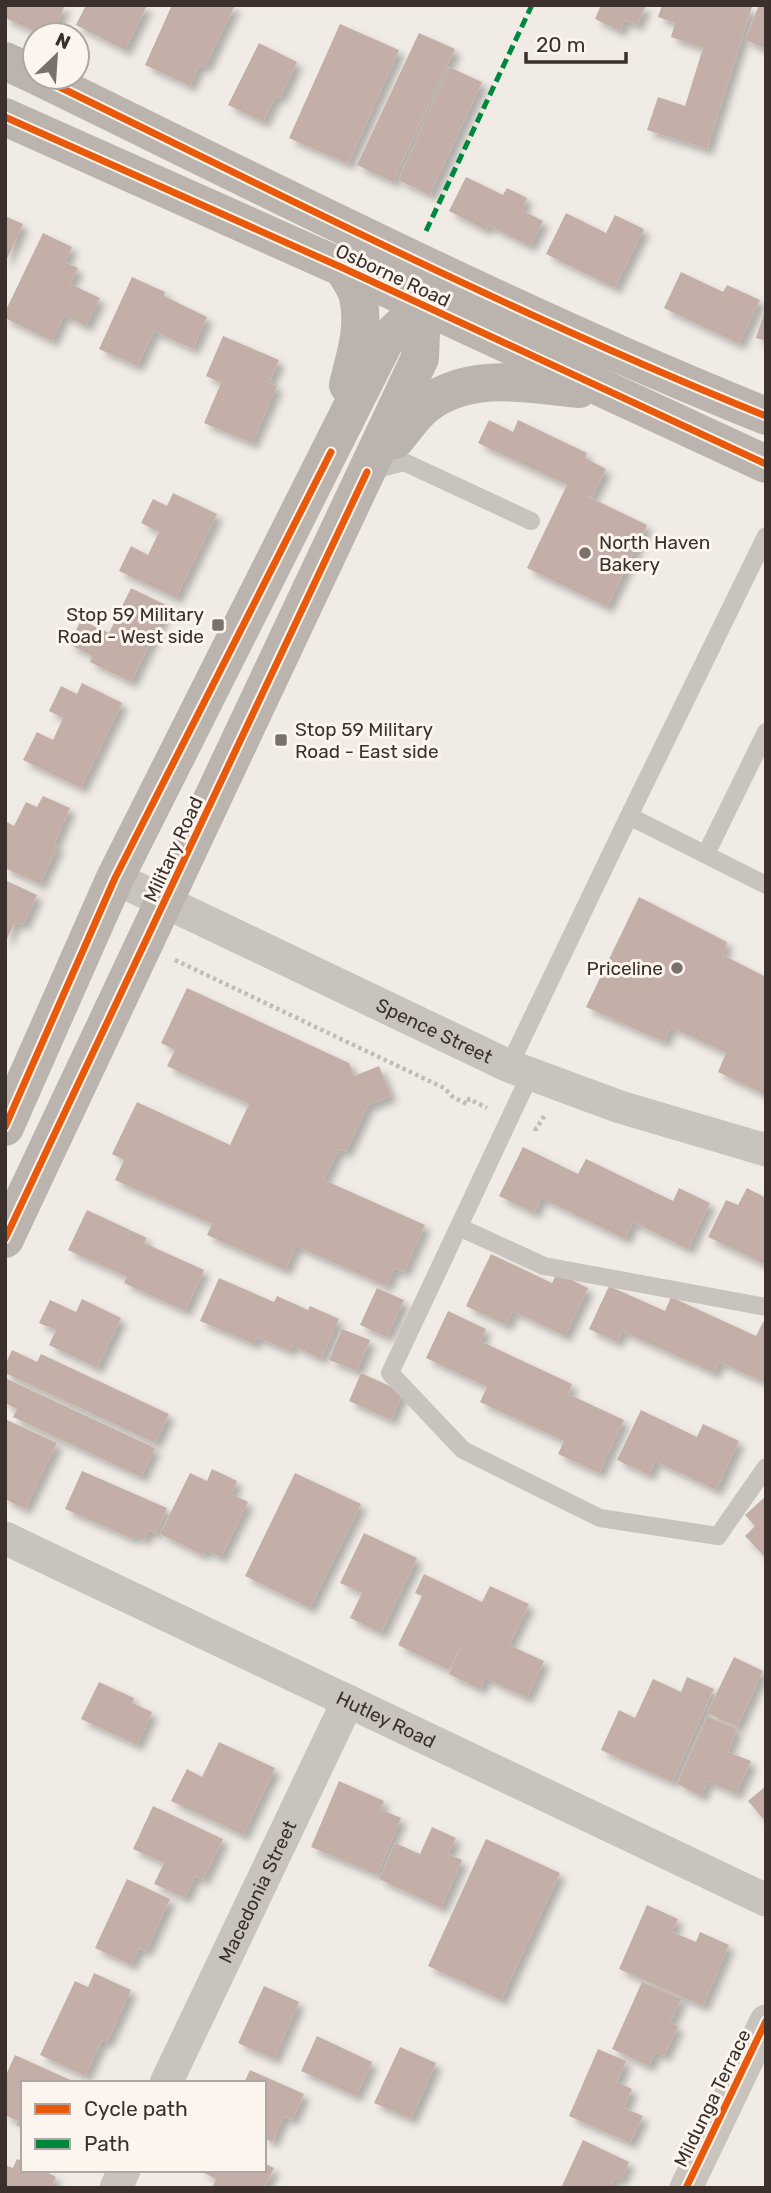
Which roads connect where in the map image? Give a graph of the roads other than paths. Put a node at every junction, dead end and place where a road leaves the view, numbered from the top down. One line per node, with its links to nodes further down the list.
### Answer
1 (5, 61): 2 (street, Osborne Road)
2 (21, 68)
3 (67, 91): 5 (street, Osborne Road)
4 (5, 117): 6 (street, Osborne Road)
5 (376, 243): 7 (street, Osborne Road); 8 (street)
6 (343, 268): 8 (street, Osborne Road); 11 (street)
7 (500, 299): 8 (street); 10 (street, Osborne Road)
8 (422, 306): 9 (street, Osborne Road); 11 (street, Military Road); 13 (street, Military Road)
9 (606, 391): 12 (street, Osborne Road); 13 (street)
10 (766, 416)
11 (331, 452): 20 (street, Military Road)
12 (766, 464)
13 (367, 472): 14 (lane); 22 (street, Military Road)
14 (531, 521)
15 (766, 536): 16 (lane)
16 (761, 556): 18 (lane)
17 (766, 732): 19 (lane)
18 (629, 816): 19 (lane); 23 (lane)
19 (706, 855): 21 (lane)
20 (115, 878): 22 (street, Spence Street); 24 (street, Military Road)
21 (766, 885)
22 (165, 903): 23 (street, Spence Street); 27 (street, Military Road)
23 (520, 1069): 25 (street, Spence Street); 26 (lane)
24 (5, 1127)
25 (766, 1150)
26 (459, 1227): 28 (lane); 29 (lane)
27 (5, 1239)
28 (766, 1307)
29 (766, 1467)
30 (5, 1538): 31 (street, Hutley Road)
31 (348, 1701): 32 (street, Hutley Road); 34 (street, Macedonia Street)
32 (766, 1900)
33 (766, 2021): 37 (street, Mildunga Terrace)
34 (167, 2081)
35 (123, 2172): 36 (street)
36 (116, 2188)
37 (686, 2188)

